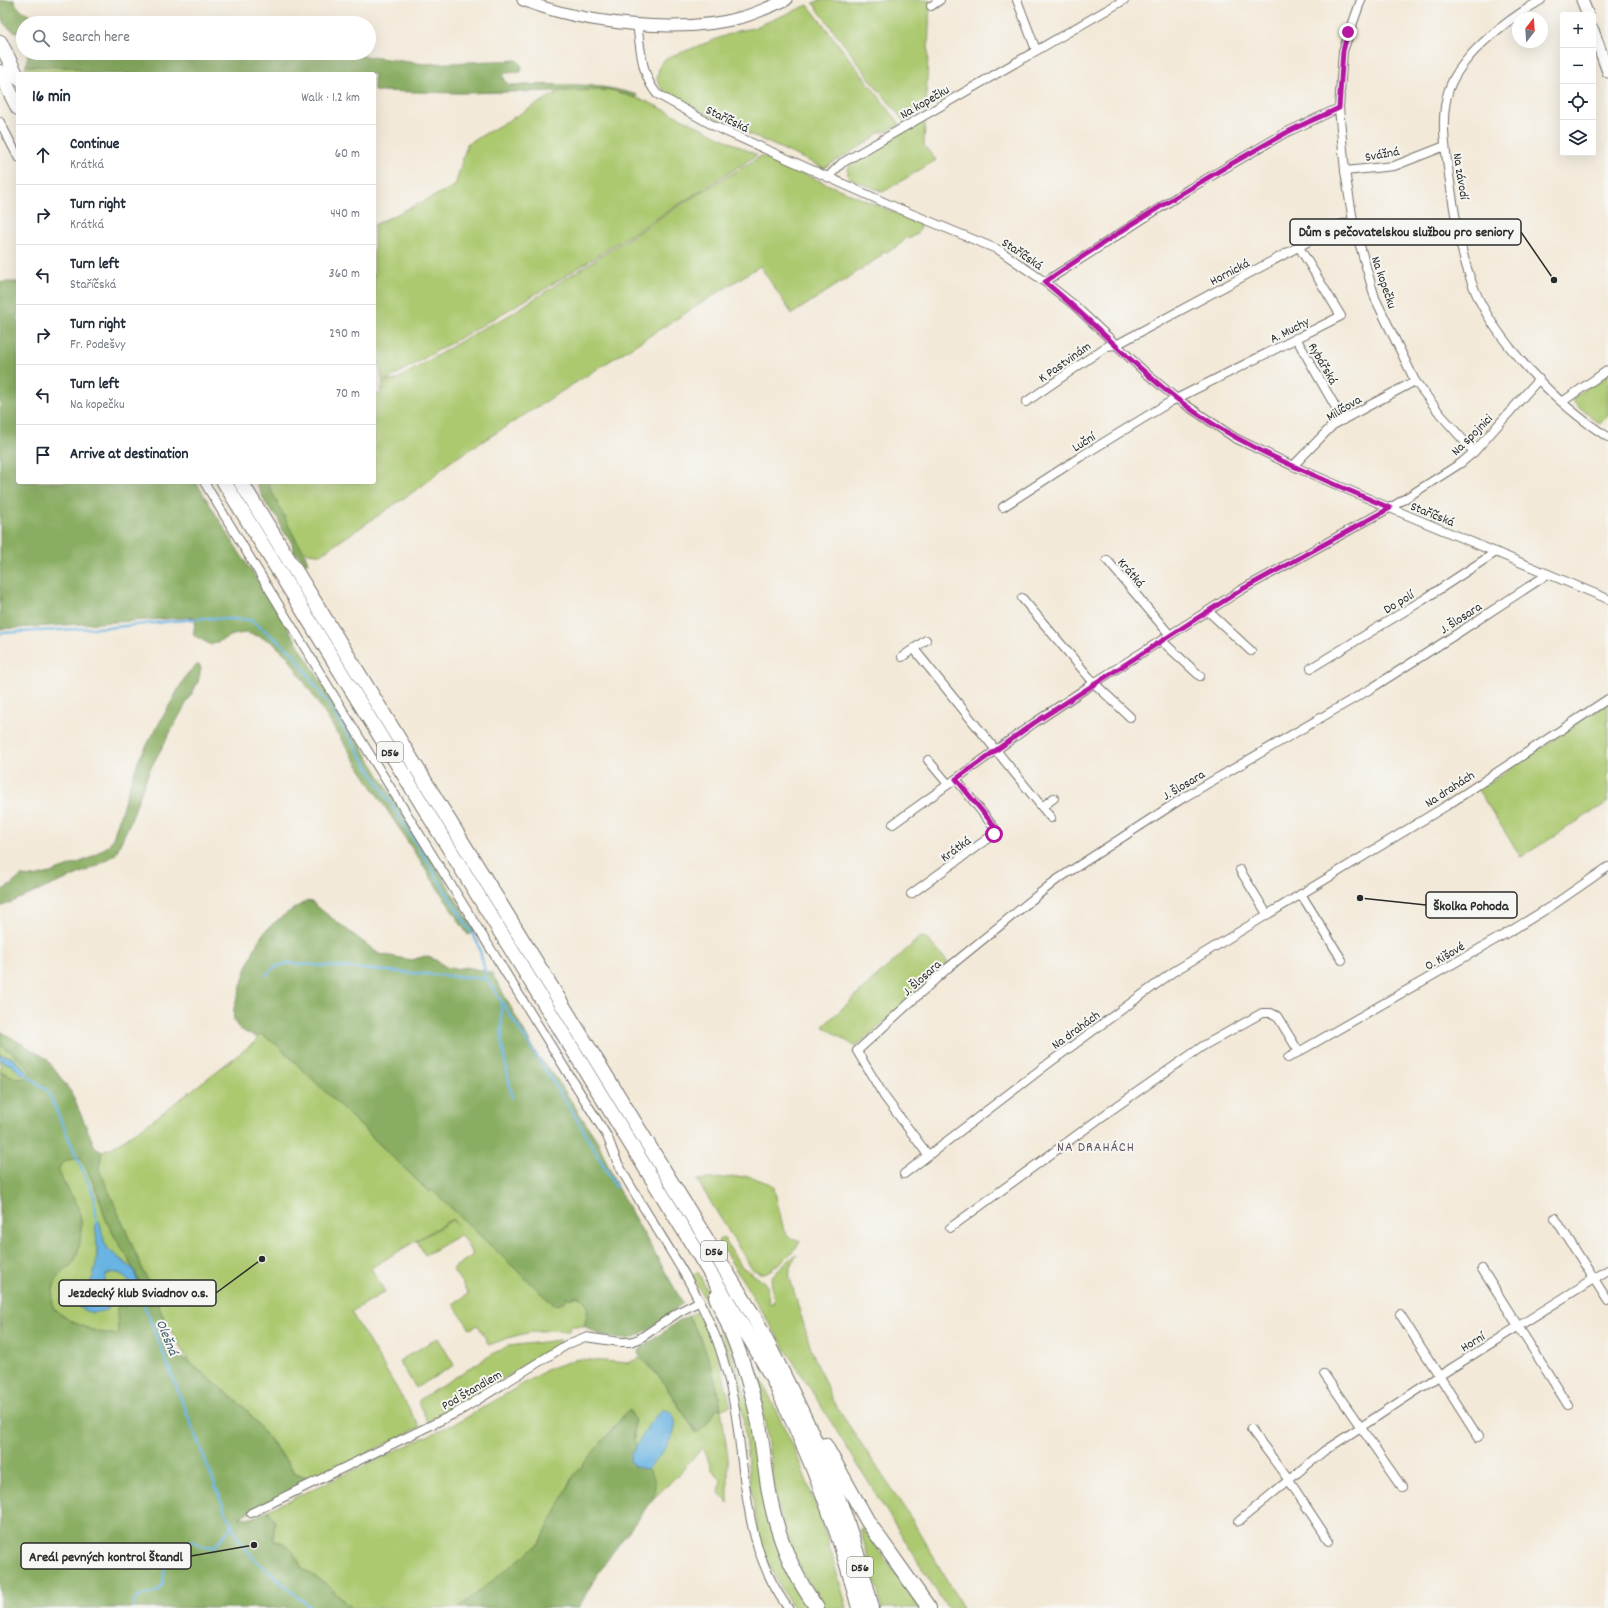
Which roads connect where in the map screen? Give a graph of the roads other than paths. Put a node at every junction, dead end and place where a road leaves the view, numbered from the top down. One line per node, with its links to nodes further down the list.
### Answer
1 (523, 0): 11 (street)
2 (786, 0): 11 (street)
3 (940, 0): 9 (street)
4 (1017, 0): 14 (street)
5 (1124, 0): 14 (street, Na kopečku)
6 (1361, 0): 19 (street, Na kopečku)
7 (1541, 0): 21 (street, Na závodí)
8 (1582, 0): 10 (street)
9 (931, 6)
10 (1587, 12)
11 (637, 25): 24 (street, Staříčská)
12 (1596, 38): 16 (street)
13 (0, 42): 17 (highway)
14 (1036, 50): 24 (street, Na kopečku)
15 (0, 72): 18 (highway)
16 (1608, 72)
17 (16, 74)
18 (16, 104)
19 (1339, 108): 23 (street, Na kopečku); 27 (street)
20 (0, 122): 22 (street)
21 (1445, 146): 23 (street, Svážná); 31 (street, Na závodí)
22 (16, 152)
23 (1345, 171): 25 (street, Na kopečku)
24 (828, 177): 27 (street, Staříčská)
25 (1353, 221): 26 (street, Hornická); 32 (street, Na kopečku)
26 (1299, 247): 28 (street, A. Muchy); 29 (street, Hornická)
27 (1045, 282): 29 (street, Staříčská)
28 (1296, 338): 33 (street, A. Muchy); 36 (street, Rybářská)
29 (1116, 345): 33 (street, Staříčská); 34 (street, K Pastvinám)
30 (1608, 370): 35 (street)
31 (1539, 379): 35 (street, Na závodí); 38 (street, Na spojnici)
32 (1415, 381): 36 (street, Milíčova); 38 (street, Na kopečku)
33 (1177, 399): 39 (street, Staříčská); 43 (street, Luční)
34 (1026, 402)
35 (1562, 402): 37 (street, Na závodí)
36 (1343, 420): 39 (street, Milíčova)
37 (1608, 437)
38 (1474, 452): 44 (street, Na spojnici)
39 (1292, 466): 44 (street, Staříčská)
40 (205, 484): 87 (street)
41 (225, 484): 80 (highway, D56)
42 (242, 484): 92 (highway, D56)
43 (1003, 507)
44 (1390, 508): 45 (street, Staříčská); 50 (street)
45 (1496, 552): 47 (street, Staříčská); 57 (street, Do polí)
46 (1107, 560): 51 (street, Krátká)
47 (1548, 574): 49 (street, Staříčská); 78 (street, J. Šlosara)
48 (1022, 598): 59 (street)
49 (1608, 599)
50 (1209, 612): 51 (street); 55 (street)
51 (1170, 635): 53 (street)
52 (926, 640): 54 (street)
53 (1162, 641): 58 (street); 59 (street)
54 (914, 649): 56 (street); 62 (street)
55 (1251, 650)
56 (902, 658)
57 (1311, 668)
58 (1200, 676)
59 (1094, 683): 61 (street); 62 (street)
60 (1608, 699): 73 (street, Na drahách)
61 (1130, 717)
62 (996, 750): 64 (street); 67 (street)
63 (928, 760): 65 (street)
64 (956, 779): 65 (street); 72 (street, Krátká)
65 (948, 784): 69 (street)
66 (1054, 798): 67 (street)
67 (1042, 807): 68 (street)
68 (1051, 818)
69 (893, 824)
70 (1608, 867): 76 (street, O. Kišové)
71 (1240, 870): 74 (street)
72 (911, 894)
73 (1301, 894): 74 (street, Na drahách); 75 (street)
74 (1267, 914): 78 (street, Na drahách)
75 (1342, 960)
76 (1299, 1052): 77 (street, O. Kišové); 82 (street)
77 (1288, 1058)
78 (928, 1156): 79 (street, Na drahách)
79 (904, 1174)
80 (677, 1218): 103 (highway); 104 (highway, D56)
81 (1555, 1218): 85 (street)
82 (950, 1228)
83 (1482, 1269): 89 (street)
84 (1608, 1270): 85 (street, Horní)
85 (1594, 1279): 86 (street); 89 (street, Horní)
86 (1608, 1300)
87 (700, 1301): 99 (street, Pod Štandlem); 102 (street)
88 (1400, 1314): 91 (street)
89 (1518, 1326): 91 (street, Horní); 93 (street)
90 (1324, 1374): 94 (street)
91 (1439, 1376): 94 (street, Horní); 96 (street)
92 (791, 1387): 105 (highway, D56); 106 (highway)
93 (1568, 1405)
94 (1361, 1427): 97 (street, Horní); 98 (street)
95 (1252, 1429): 97 (street)
96 (1478, 1437)
97 (1288, 1479): 100 (street, Horní); 101 (street)
98 (1402, 1487)
99 (252, 1513)
100 (1239, 1521)
101 (1330, 1541)
102 (788, 1608)
103 (817, 1608)
104 (859, 1608)
105 (872, 1608)
106 (929, 1608)

